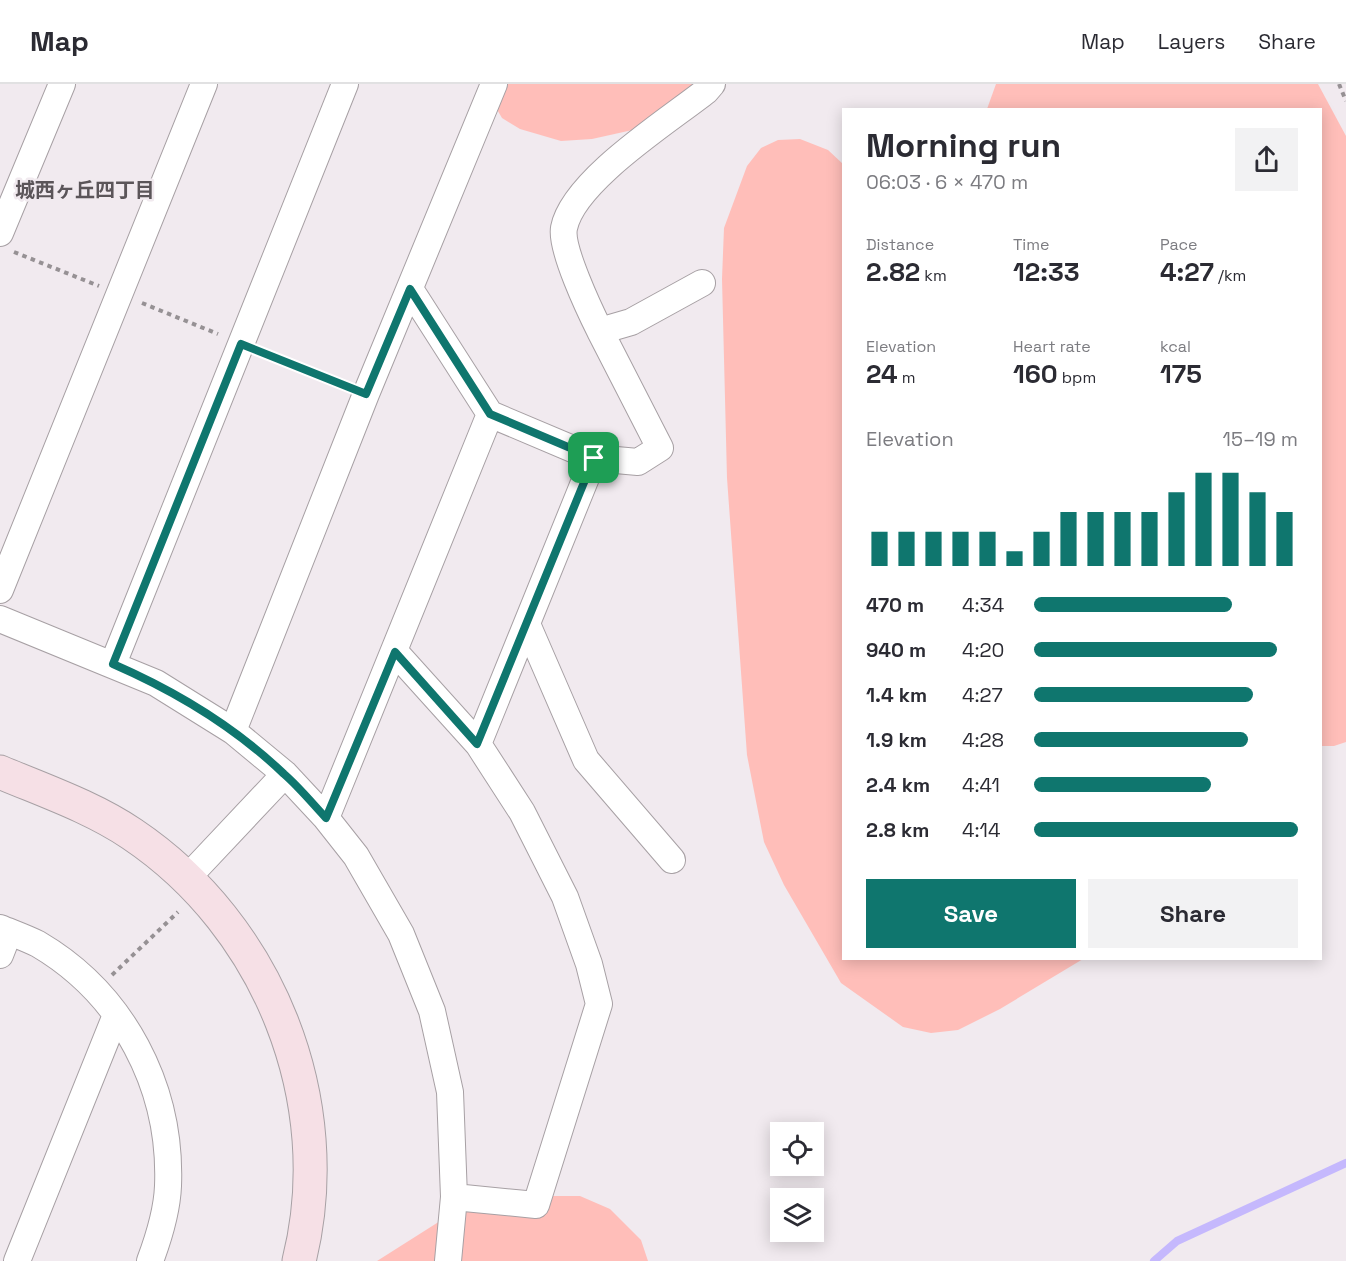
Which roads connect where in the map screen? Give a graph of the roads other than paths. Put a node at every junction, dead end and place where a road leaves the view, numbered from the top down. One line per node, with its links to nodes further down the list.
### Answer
1 (62, 84): 6 (street)
2 (204, 84): 12 (street)
3 (494, 84): 8 (street)
4 (712, 84): 9 (street)
5 (343, 85): 16 (street)
6 (5, 242)
7 (702, 283): 9 (street)
8 (410, 289): 10 (street); 17 (street)
9 (600, 331): 11 (street)
10 (490, 414): 11 (street); 15 (street)
11 (594, 458): 14 (street)
12 (0, 590)
13 (0, 619): 16 (street)
14 (527, 624): 18 (street); 22 (street)
15 (395, 652): 18 (street); 21 (street)
16 (113, 664): 17 (street)
17 (233, 731): 20 (street)
18 (477, 744): 26 (street)
19 (0, 772): 23 (street)
20 (285, 774): 21 (street); 23 (street)
21 (326, 818): 26 (street)
22 (672, 860)
23 (194, 884): 29 (street)
24 (3, 939): 25 (street)
25 (116, 1015): 27 (street); 28 (street)
26 (454, 1197): 30 (street)
27 (17, 1261)
28 (150, 1261)
29 (299, 1261)
30 (448, 1261)

